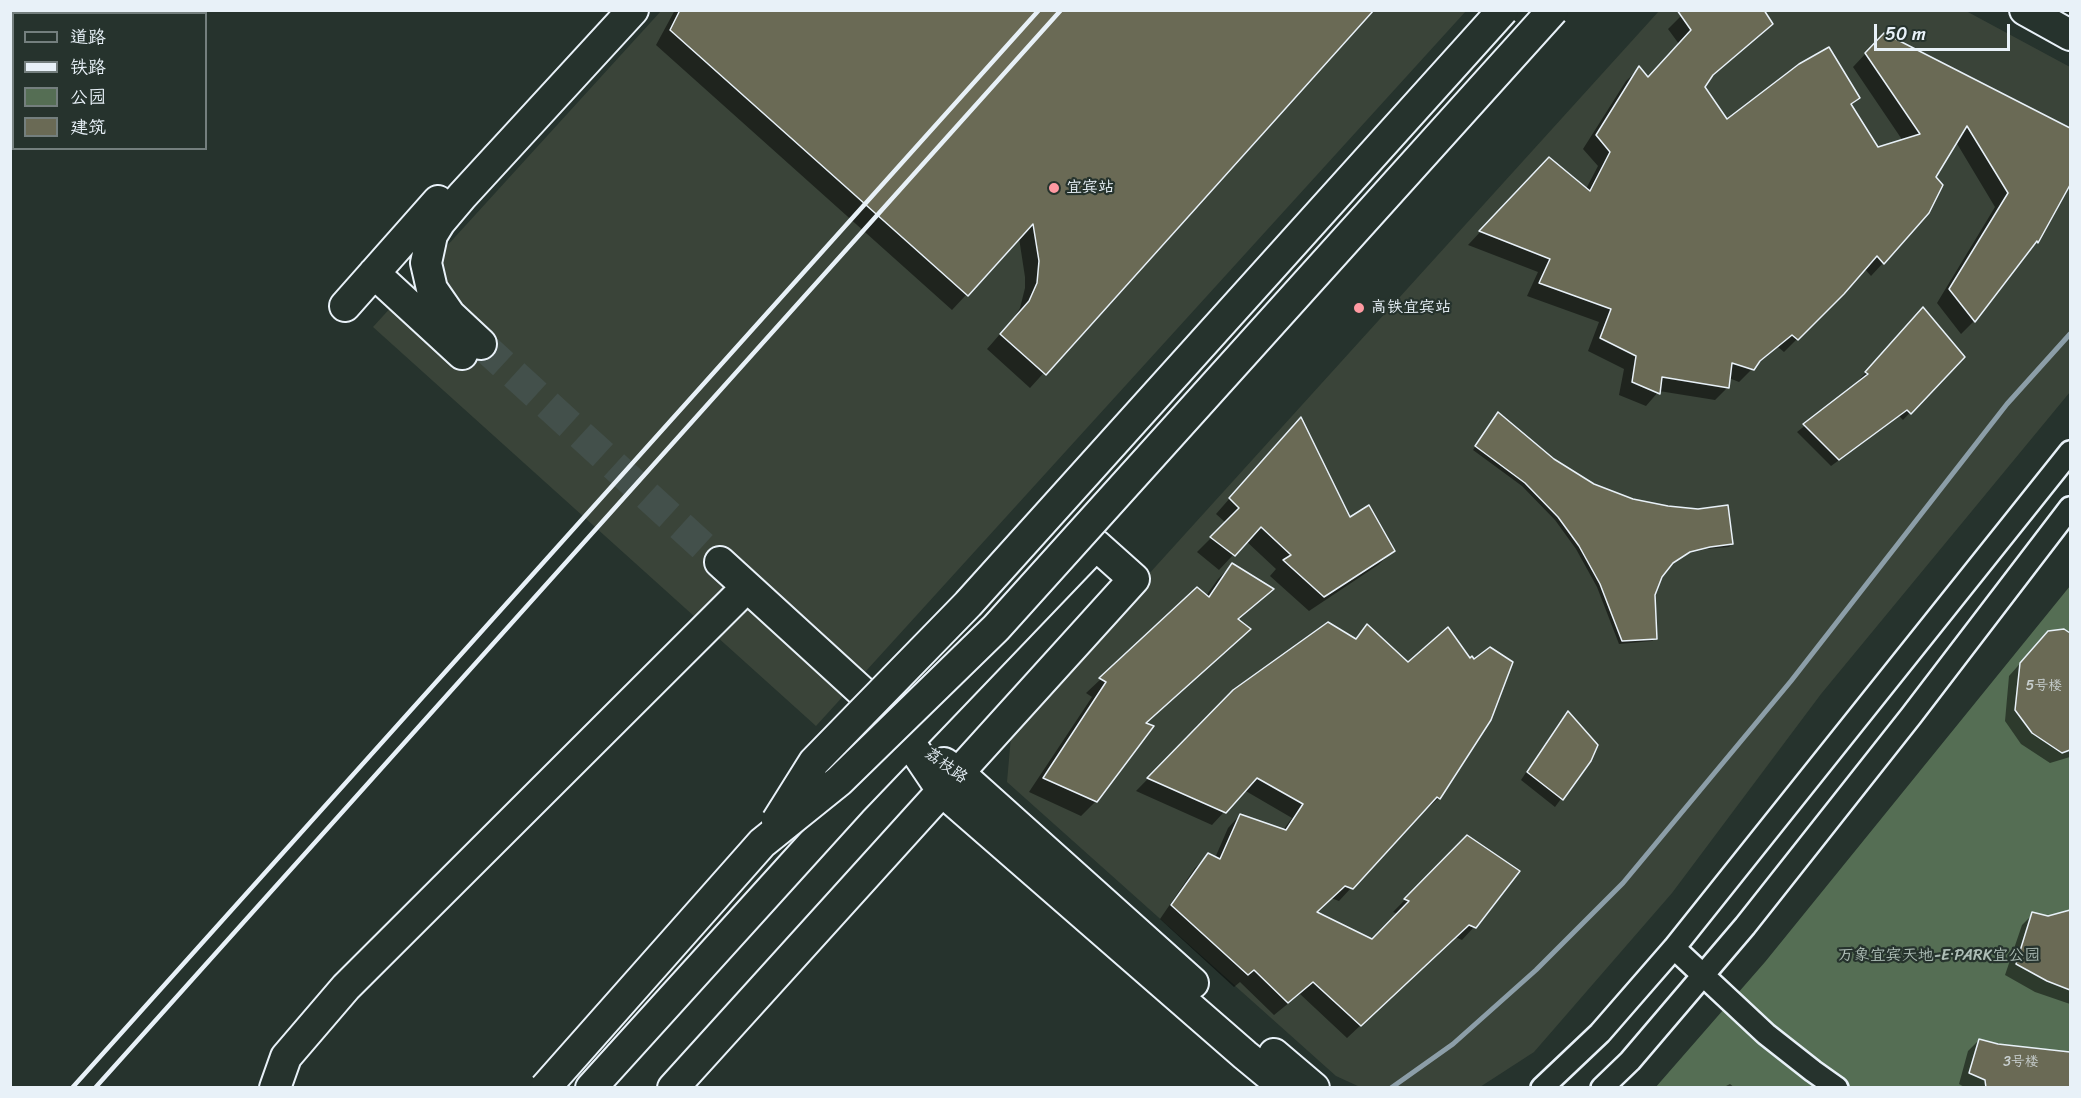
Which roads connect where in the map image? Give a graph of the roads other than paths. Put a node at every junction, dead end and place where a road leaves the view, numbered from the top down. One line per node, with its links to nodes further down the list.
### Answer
1 (609, 10): 8 (street)
2 (633, 10): 8 (street)
3 (1503, 10): 17 (street, bridge)
4 (1541, 10): 14 (street)
5 (1552, 10): 17 (street, bridge)
6 (2025, 10): 7 (street)
7 (2070, 35)
8 (374, 273): 9 (street)
9 (345, 306)
10 (2070, 452): 18 (street)
11 (2070, 508): 19 (street)
12 (713, 569): 13 (street, 荔枝路)
13 (740, 594): 14 (street, 荔枝路); 22 (street)
14 (888, 716): 15 (street, 荔枝路)
15 (908, 740): 16 (street, 荔枝路); 16 (street); 25 (street)
16 (951, 782): 20 (street, 荔枝路); 26 (street)
17 (762, 843): 21 (street, bridge)
18 (1674, 948): 19 (street); 29 (street)
19 (1703, 976): 30 (street); 31 (street)
20 (1252, 1048): 27 (street, 荔枝路); 28 (street, 荔枝路)
21 (572, 1055): 23 (street, bridge); 24 (street, bridge)
22 (274, 1088)
23 (534, 1088)
24 (545, 1088)
25 (591, 1088)
26 (673, 1088)
27 (1285, 1088)
28 (1314, 1088)
29 (1542, 1088)
30 (1602, 1088)
31 (1837, 1088)

